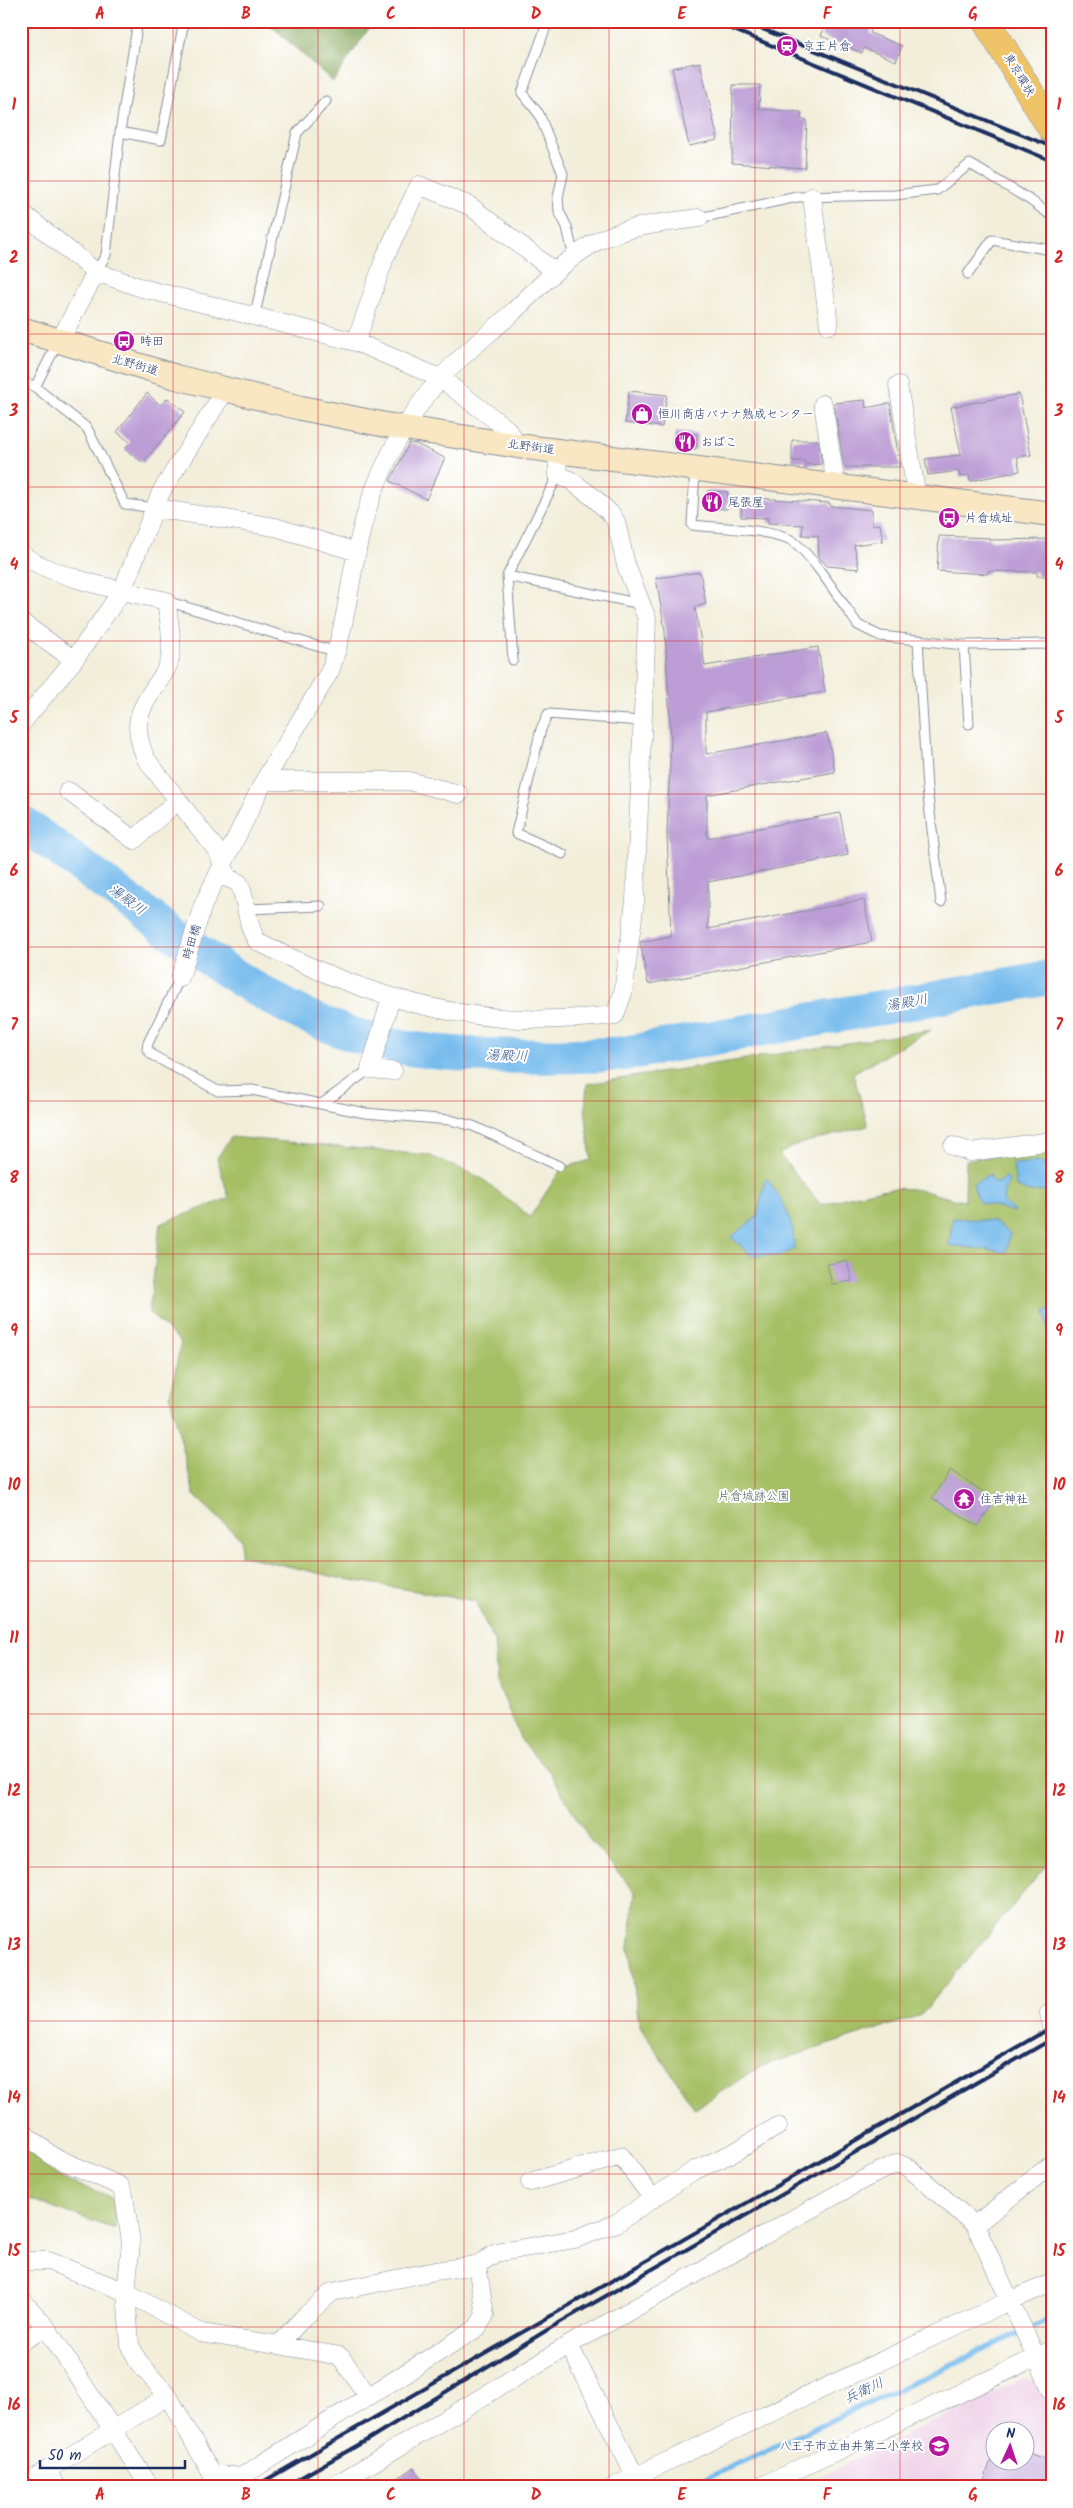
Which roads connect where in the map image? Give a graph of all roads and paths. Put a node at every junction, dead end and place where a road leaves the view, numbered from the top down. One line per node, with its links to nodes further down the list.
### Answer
1 (138, 21): 7 (lane)
2 (184, 21): 7 (lane)
3 (548, 21): 13 (lane)
4 (986, 21): 6 (highway, 東京環状)
5 (326, 101): 17 (lane)
6 (1052, 129)
7 (120, 132): 14 (lane)
8 (812, 196): 10 (lane); 11 (lane); 18 (street)
9 (21, 212): 14 (street)
10 (1052, 216)
11 (699, 218): 13 (street, 時田橋)
12 (1052, 250): 16 (lane)
13 (574, 258): 15 (street, 時田橋)
14 (96, 272): 17 (street); 20 (street)
15 (555, 272): 21 (street); 22 (street, 時田橋)
16 (968, 274)
17 (254, 318): 21 (street)
18 (829, 325)
19 (21, 329): 20 (main road, 北野街道)
20 (59, 342): 25 (lane); 26 (main road, 北野街道)
21 (356, 342): 22 (street)
22 (440, 378): 28 (street, 時田橋); 29 (street)
23 (21, 382): 25 (lane)
24 (898, 385): 34 (street)
25 (35, 387): 35 (lane)
26 (226, 390): 28 (main road, 北野街道); 35 (street)
27 (823, 404): 33 (street)
28 (404, 428): 29 (main road, 北野街道); 37 (street, 時田橋)
29 (518, 446): 30 (main road, 北野街道)
30 (557, 451): 31 (main road, 北野街道); 32 (street)
31 (695, 469): 33 (main road, 北野街道); 44 (lane)
32 (558, 475): 39 (lane); 42 (street)
33 (836, 486): 34 (main road, 北野街道)
34 (917, 497): 36 (main road, 北野街道)
35 (155, 508): 37 (street); 40 (street)
36 (1052, 514)
37 (357, 552): 47 (street, 時田橋)
38 (21, 553): 40 (street)
39 (508, 576): 42 (lane); 49 (lane)
40 (122, 591): 41 (street); 48 (street)
41 (166, 601): 47 (lane); 56 (street)
42 (641, 604): 50 (street)
43 (21, 622): 48 (street)
44 (918, 640): 46 (lane); 59 (lane)
45 (1052, 644): 46 (lane)
46 (964, 645): 52 (lane)
47 (337, 652): 53 (street, 時田橋)
48 (74, 660): 51 (street)
49 (512, 660)
50 (641, 721): 57 (lane); 63 (street)
51 (21, 724)
52 (969, 724)
53 (264, 781): 55 (street); 58 (street, 時田橋)
54 (68, 791): 56 (street)
55 (460, 794)
56 (177, 801): 58 (street)
57 (563, 854)
58 (224, 866): 61 (street); 62 (street, 時田橋)
59 (941, 902)
60 (320, 906): 61 (lane)
61 (248, 909): 63 (street)
62 (181, 975): 66 (lane)
63 (390, 1001): 64 (street)
64 (372, 1066): 65 (street); 66 (lane)
65 (393, 1071)
66 (323, 1103): 69 (lane)
67 (1052, 1141): 68 (street)
68 (953, 1146)
69 (559, 1166)
70 (1052, 2012): 71 (street)
71 (1052, 2027)
72 (778, 2126): 76 (street)
73 (21, 2132): 81 (street)
74 (1052, 2164): 77 (street)
75 (530, 2182): 76 (street)
76 (652, 2199): 79 (street)
77 (975, 2225): 83 (street); 87 (street)
78 (21, 2261): 81 (street)
79 (476, 2265): 86 (street); 92 (street)
80 (1052, 2283): 83 (street)
81 (126, 2292): 86 (street); 91 (street)
82 (21, 2299): 84 (street)
83 (1009, 2301): 88 (street); 95 (street)
84 (46, 2327): 85 (street); 93 (street)
85 (21, 2342)
86 (278, 2345): 92 (street)
87 (569, 2345): 95 (street); 99 (street)
88 (1032, 2350): 89 (street); 90 (street); 101 (street)
89 (1052, 2350)
90 (1052, 2391)
91 (168, 2396): 92 (street); 93 (street)
92 (368, 2396)
93 (112, 2428): 94 (street); 98 (street)
94 (48, 2471): 96 (street); 97 (street)
95 (638, 2481): 100 (street)
96 (21, 2486)
97 (57, 2487)
98 (150, 2487)
99 (332, 2487)
100 (613, 2487)
101 (760, 2487)

